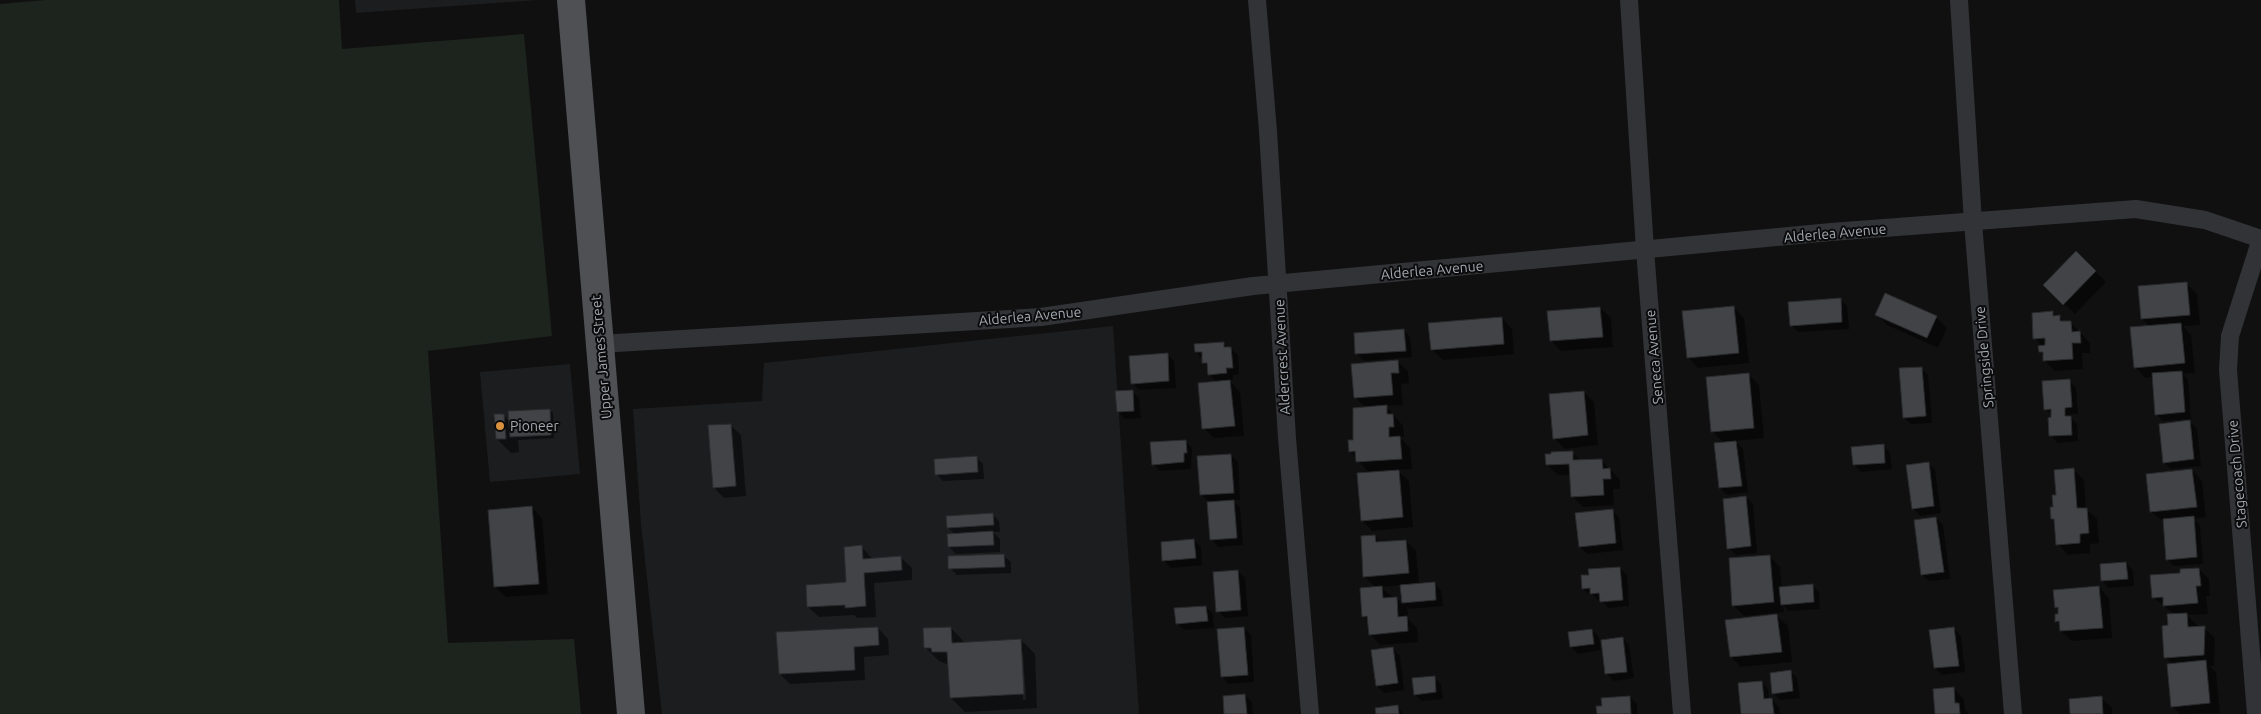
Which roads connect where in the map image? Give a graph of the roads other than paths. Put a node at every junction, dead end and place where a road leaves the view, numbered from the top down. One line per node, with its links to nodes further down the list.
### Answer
1 (571, 0): 9 (main road, Upper James Street)
2 (1257, 0): 8 (street, Aldercrest Avenue)
3 (1629, 0): 7 (street, Seneca Avenue)
4 (1959, 0): 5 (street, Springside Drive)
5 (1973, 222): 6 (street, Alderlea Avenue); 7 (street, Alderlea Avenue); 13 (street, Springside Drive)
6 (2261, 239): 14 (street, Stagecoach Drive)
7 (1645, 250): 8 (street, Alderlea Avenue); 12 (street, Seneca Avenue)
8 (1278, 285): 9 (street, Alderlea Avenue); 11 (street, Aldercrest Avenue)
9 (600, 344): 10 (main road, Upper James Street)
10 (631, 714)
11 (1310, 714)
12 (1682, 714)
13 (2013, 714)
14 (2256, 714)

